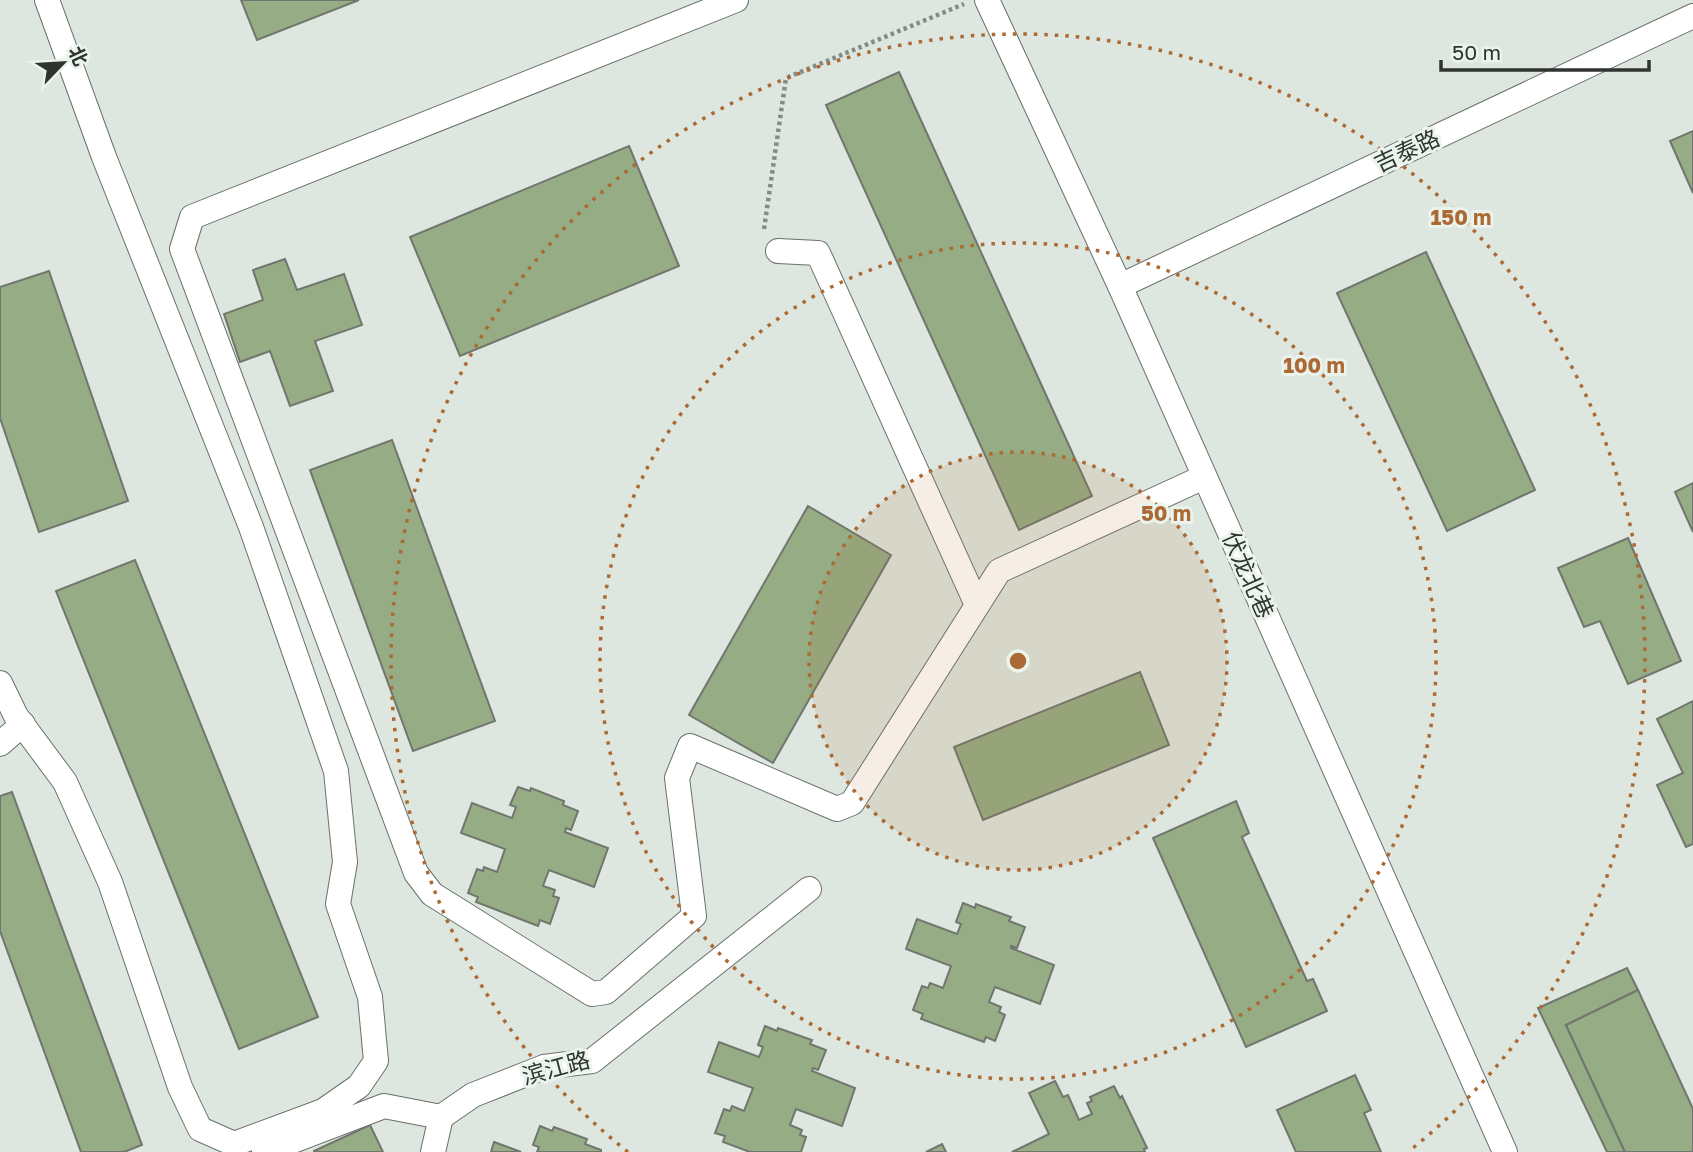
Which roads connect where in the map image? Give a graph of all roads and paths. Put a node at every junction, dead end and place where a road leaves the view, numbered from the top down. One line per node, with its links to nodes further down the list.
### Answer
1 (47, 0): 13 (street)
2 (736, 0): 11 (street)
3 (972, 0): 6 (path)
4 (987, 0): 7 (street, 伏龙北巷)
5 (1693, 16): 7 (street, 吉泰路)
6 (778, 251): 9 (street)
7 (1120, 286): 8 (street, 伏龙北巷)
8 (1204, 477): 10 (street); 19 (street, 伏龙北巷)
9 (960, 567): 10 (street); 11 (street)
10 (999, 571): 11 (street)
11 (977, 605)
12 (0, 682): 13 (street)
13 (23, 724): 14 (street)
14 (0, 744)
15 (809, 889): 16 (street, 滨江路)
16 (441, 1117): 17 (street); 18 (street)
17 (264, 1152)
18 (433, 1152)
19 (1505, 1152)

